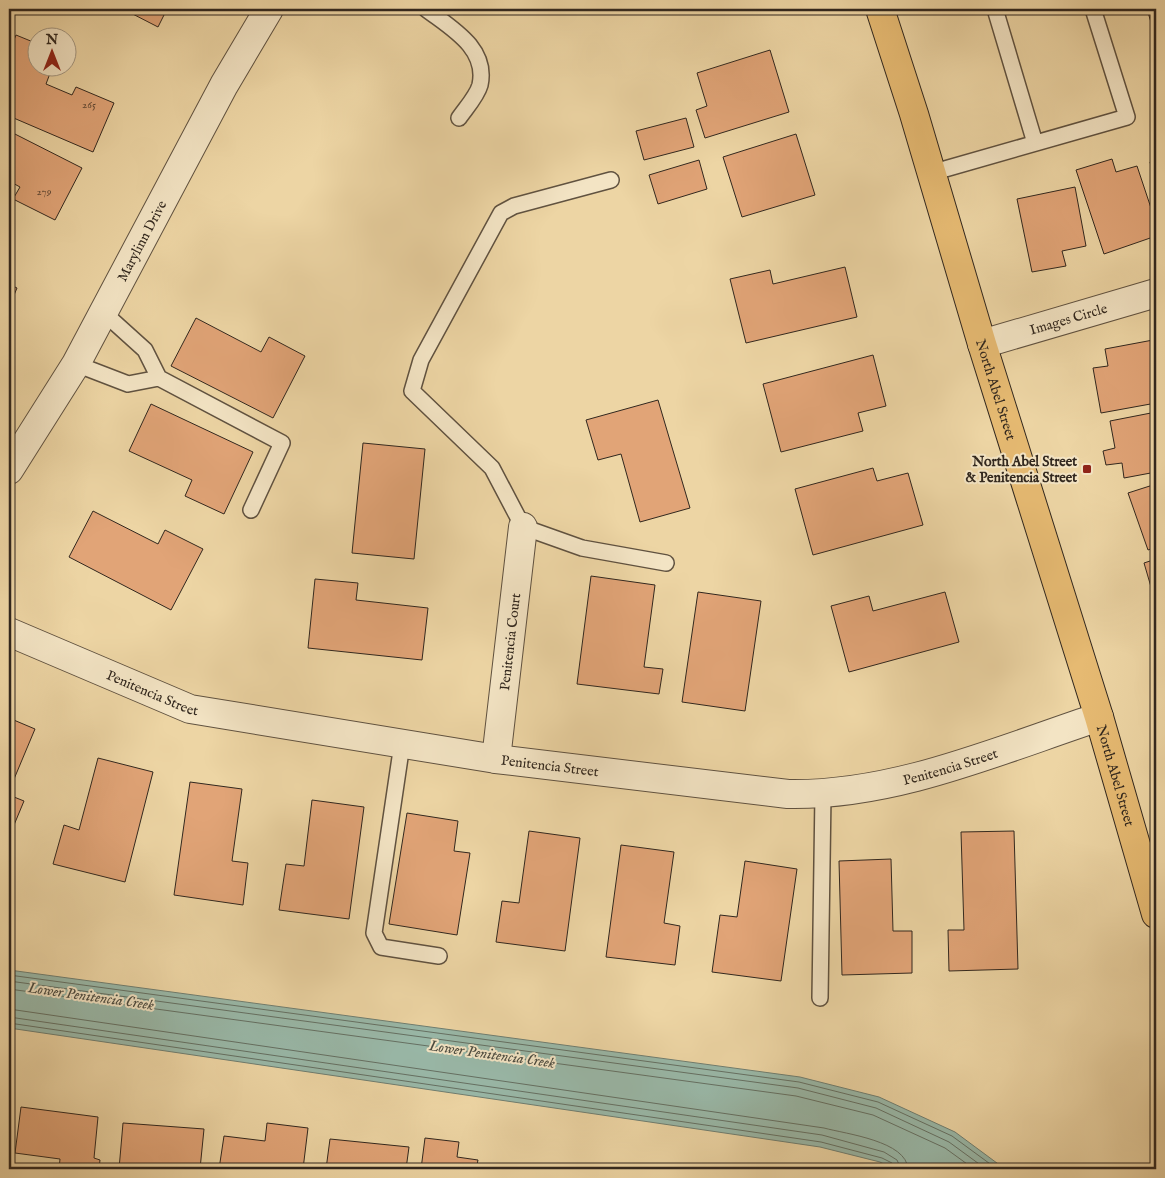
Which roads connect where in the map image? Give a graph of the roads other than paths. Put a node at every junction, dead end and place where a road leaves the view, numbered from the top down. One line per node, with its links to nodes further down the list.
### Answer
1 (268, 9): 11 (street, Marylinn Drive)
2 (426, 9): 6 (lane)
3 (880, 9): 8 (main road, North Abel Street)
4 (995, 9): 7 (lane)
5 (1093, 9): 7 (lane)
6 (460, 118)
7 (1035, 143): 8 (lane)
8 (932, 173): 12 (main road, North Abel Street)
9 (611, 180): 17 (lane)
10 (1156, 293): 12 (street, Images Circle)
11 (104, 313): 13 (street, Marylinn Drive); 14 (lane)
12 (982, 344): 20 (main road, North Abel Street)
13 (76, 364): 14 (lane); 15 (street, Marylinn Drive)
14 (159, 378): 16 (lane)
15 (9, 470)
16 (251, 510)
17 (523, 527): 18 (lane); 22 (street, Penitencia Court)
18 (666, 563)
19 (9, 632): 21 (street, Penitencia Street)
20 (1099, 716): 23 (street, Penitencia Street); 24 (main road, North Abel Street)
21 (402, 744): 22 (street, Penitencia Street); 25 (lane)
22 (496, 759): 23 (street, Penitencia Street)
23 (823, 794): 26 (lane)
24 (1156, 914)
25 (439, 956)
26 (820, 998)

